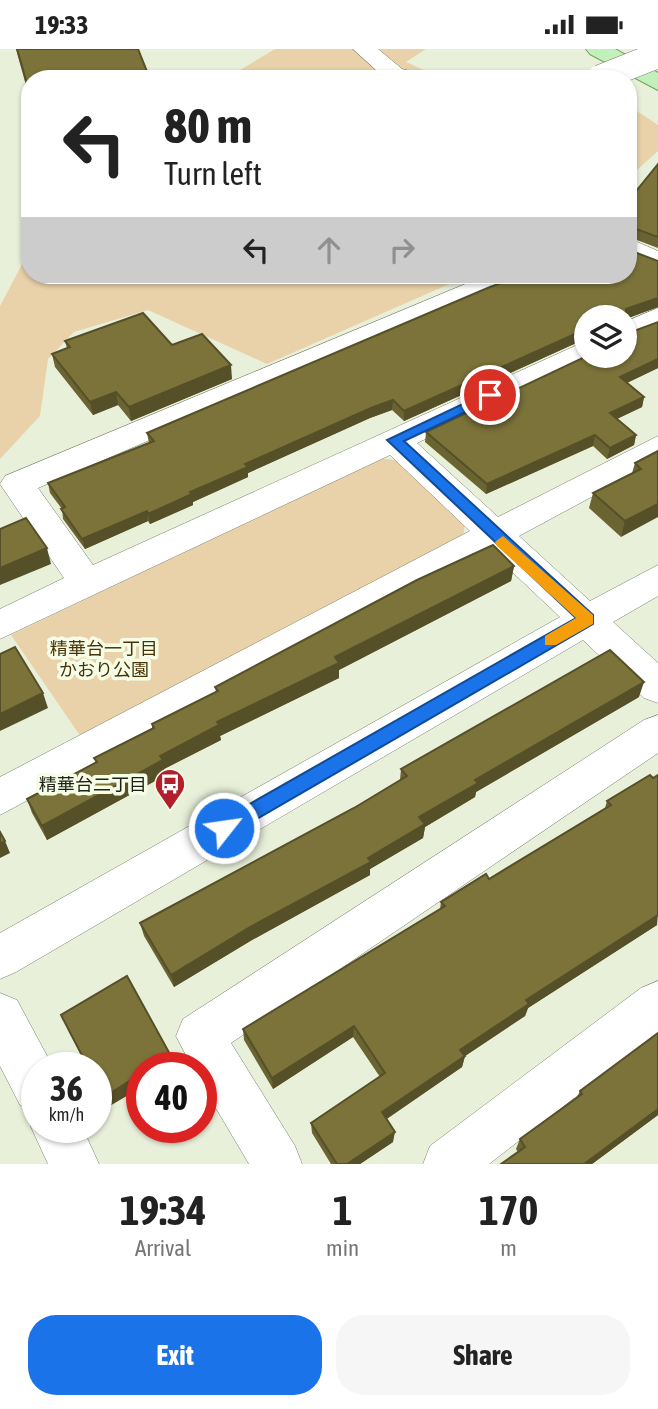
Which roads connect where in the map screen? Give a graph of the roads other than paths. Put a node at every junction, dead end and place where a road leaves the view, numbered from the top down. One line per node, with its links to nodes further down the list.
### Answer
1 (364, 49): 6 (street)
2 (598, 49): 8 (main road)
3 (630, 49): 5 (main road)
4 (658, 55): 7 (street, bridge)
5 (658, 64)
6 (389, 70)
7 (619, 70)
8 (635, 70)
9 (637, 71): 10 (main road)
10 (658, 83)
11 (637, 251): 12 (street)
12 (658, 263)
13 (490, 284): 21 (street)
14 (658, 317): 15 (street)
15 (637, 327)
16 (574, 357): 17 (street)
17 (394, 440): 19 (street); 21 (street)
18 (658, 447): 19 (street)
19 (493, 533): 22 (street); 26 (street)
20 (658, 579): 22 (street)
21 (87, 583): 23 (street)
22 (587, 619): 24 (street); 27 (street)
23 (0, 625)
24 (658, 687)
25 (658, 732): 33 (street)
26 (0, 797)
27 (0, 957)
28 (658, 1004): 34 (street)
29 (0, 1016): 30 (street)
30 (21, 1057)
31 (64, 1143): 32 (street)
32 (74, 1164)
33 (277, 1164)
34 (448, 1164)

